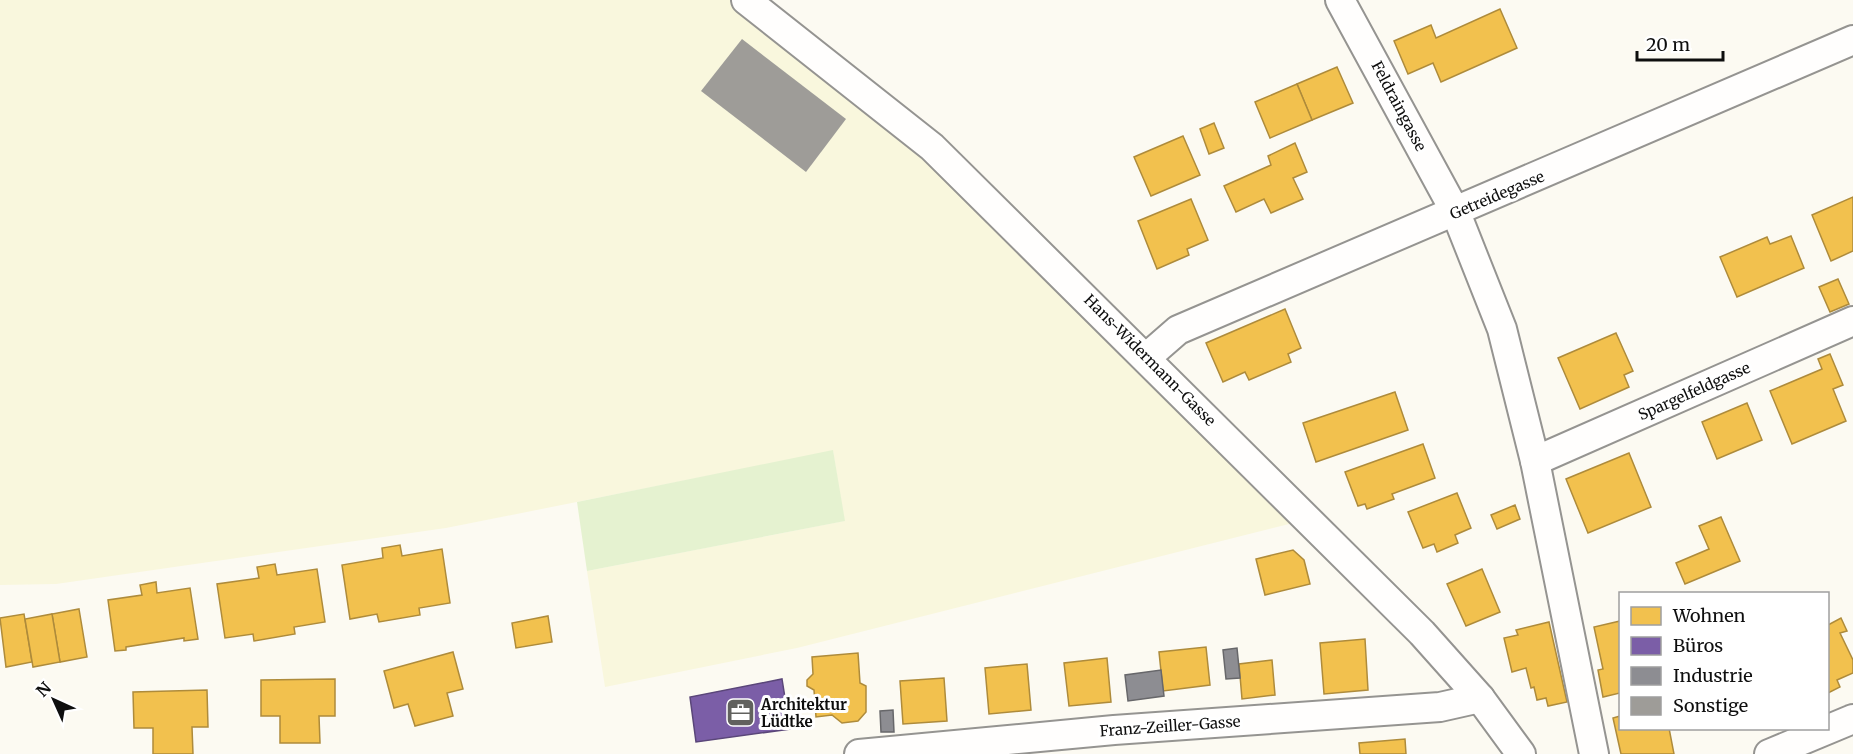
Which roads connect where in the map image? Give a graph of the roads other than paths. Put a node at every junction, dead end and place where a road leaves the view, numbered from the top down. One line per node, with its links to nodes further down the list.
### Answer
1 (746, 0): 6 (street, Hans-Widermann-Gasse)
2 (1340, 0): 4 (street, Feldraingasse)
3 (1853, 40): 4 (street, Getreidegasse)
4 (1456, 213): 6 (street, Getreidegasse); 7 (street)
5 (1853, 321): 7 (street, Spargelfeldgasse)
6 (1147, 357): 8 (street, Hans-Widermann-Gasse)
7 (1535, 461): 14 (street)
8 (1480, 698): 12 (street, Franz-Zeiller-Gasse); 13 (street, Hans-Widermann-Gasse)
9 (1853, 719): 10 (street)
10 (1829, 729)
11 (1827, 730): 15 (street)
12 (859, 754)
13 (1521, 754)
14 (1594, 754)
15 (1769, 754)

